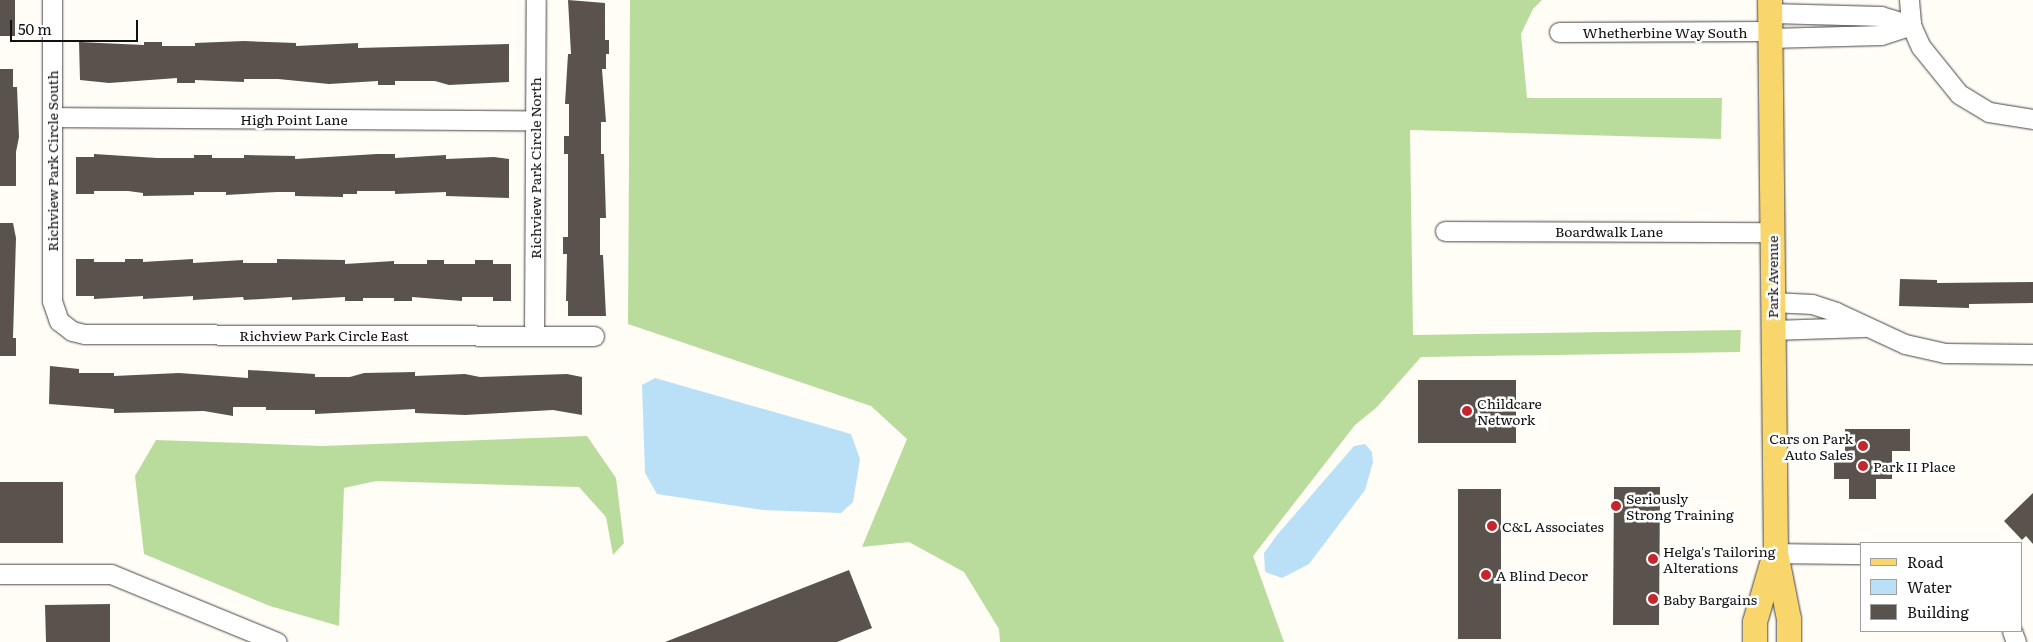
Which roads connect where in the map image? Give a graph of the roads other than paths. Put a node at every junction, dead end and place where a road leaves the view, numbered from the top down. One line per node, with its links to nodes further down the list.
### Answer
1 (52, 0): 7 (street, Richview Park Circle South)
2 (536, 0): 9 (street, Richview Park Circle North)
3 (1909, 0): 5 (street)
4 (1770, 20): 5 (street, Whetherbine Way South); 6 (street, Whetherbine Way South); 11 (main road, Park Avenue)
5 (1911, 24): 8 (street)
6 (1559, 32)
7 (52, 117): 9 (street, High Point Lane); 13 (street, Richview Park Circle South)
8 (2033, 119)
9 (536, 120): 16 (street, Richview Park Circle North)
10 (1445, 232): 11 (street, Boardwalk Lane)
11 (1772, 232): 12 (main road, Park Avenue)
12 (1772, 302): 14 (street); 15 (main road, Park Avenue)
13 (59, 321): 16 (street, Richview Park Circle East)
14 (1868, 327): 15 (street); 18 (street)
15 (1772, 330): 19 (main road, Park Avenue)
16 (534, 335): 17 (street, Richview Park Circle East)
17 (594, 336)
18 (2033, 354)
19 (1776, 553): 20 (street); 23 (main road, Park Avenue); 24 (main road, Park Avenue)
20 (1860, 554)
21 (0, 574): 22 (street)
22 (276, 642)
23 (1754, 642)
24 (1789, 642)

